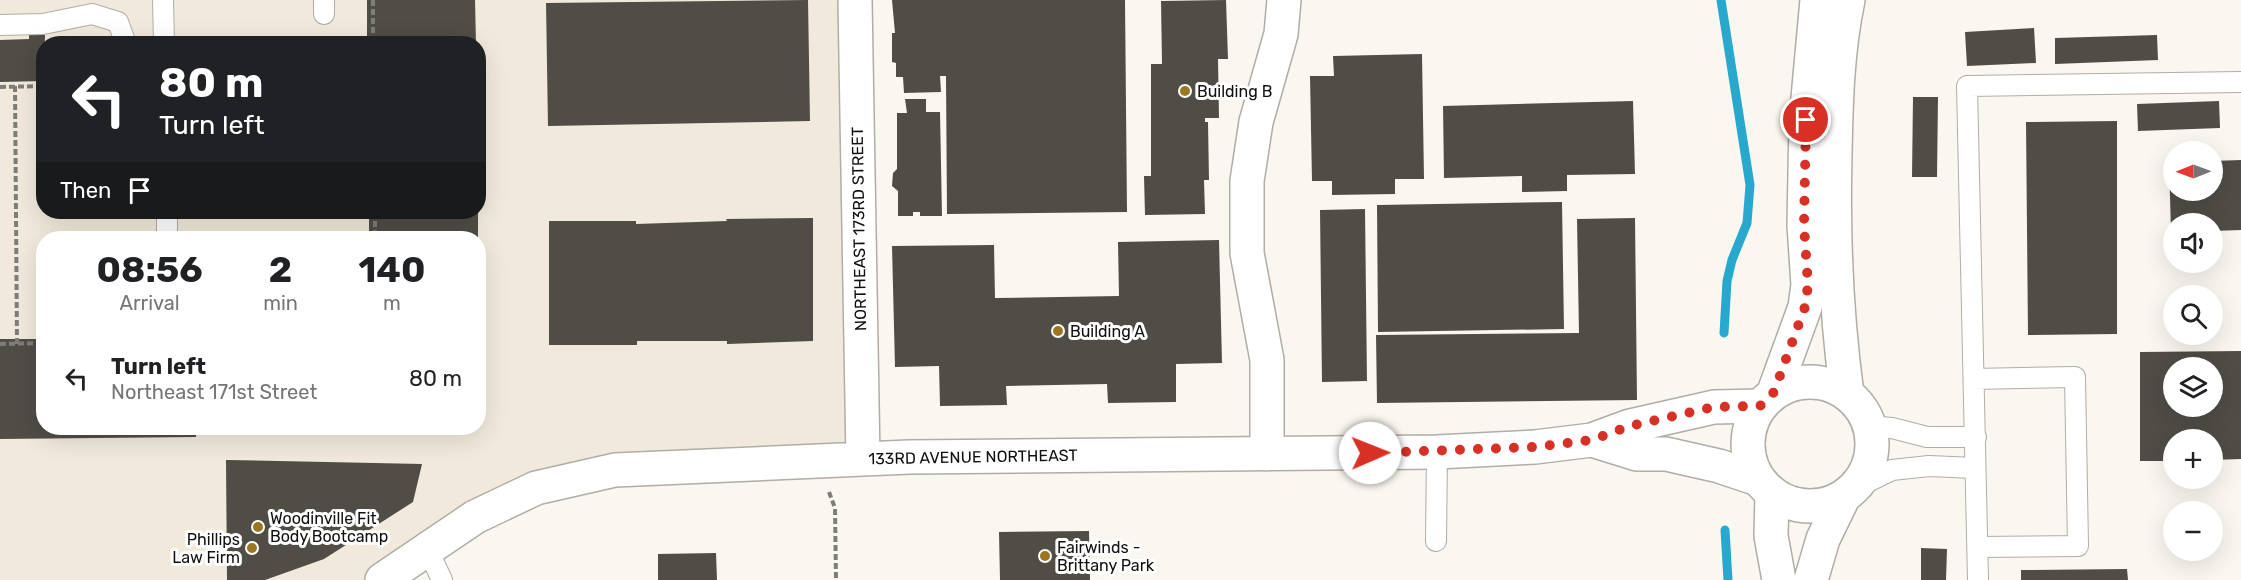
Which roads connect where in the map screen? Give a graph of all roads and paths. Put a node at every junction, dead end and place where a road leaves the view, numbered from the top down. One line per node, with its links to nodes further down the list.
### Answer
1 (163, 0): 9 (lane)
2 (372, 0): 10 (path)
3 (855, 0): 26 (street, NORTHEAST 173RD STREET)
4 (1284, 0): 25 (street)
5 (1817, 0): 20 (street)
6 (1848, 0): 19 (street)
7 (0, 25): 8 (lane)
8 (123, 36)
9 (164, 36)
10 (373, 36)
11 (2241, 82): 18 (lane)
12 (15, 86): 13 (path); 14 (path); 17 (path)
13 (36, 86)
14 (0, 87)
15 (36, 343): 17 (path)
16 (0, 344): 17 (path)
17 (17, 344)
18 (1974, 379): 22 (lane); 32 (lane)
19 (1848, 394): 20 (street); 21 (street)
20 (1767, 399): 23 (street, 133RD AVENUE NORTHEAST); 28 (street)
21 (1869, 426): 22 (lane); 30 (street)
22 (1976, 437): 27 (lane)
23 (1592, 440): 24 (street, 133RD AVENUE NORTHEAST); 28 (street, 133RD AVENUE NORTHEAST)
24 (1437, 452): 25 (street, 133RD AVENUE NORTHEAST); 31 (lane)
25 (1267, 454): 26 (street, 133RD AVENUE NORTHEAST)
26 (863, 459): 33 (street, 133RD AVENUE NORTHEAST)
27 (1975, 468): 30 (lane); 32 (lane)
28 (1765, 486): 30 (street); 37 (street)
29 (828, 489): 36 (path)
30 (1849, 492): 38 (street)
31 (1436, 541)
32 (1978, 547): 39 (lane)
33 (427, 548): 34 (street, 133RD AVENUE NORTHEAST); 35 (lane)
34 (382, 580)
35 (442, 580)
36 (836, 580)
37 (1779, 580)
38 (1810, 580)
39 (1978, 580)

